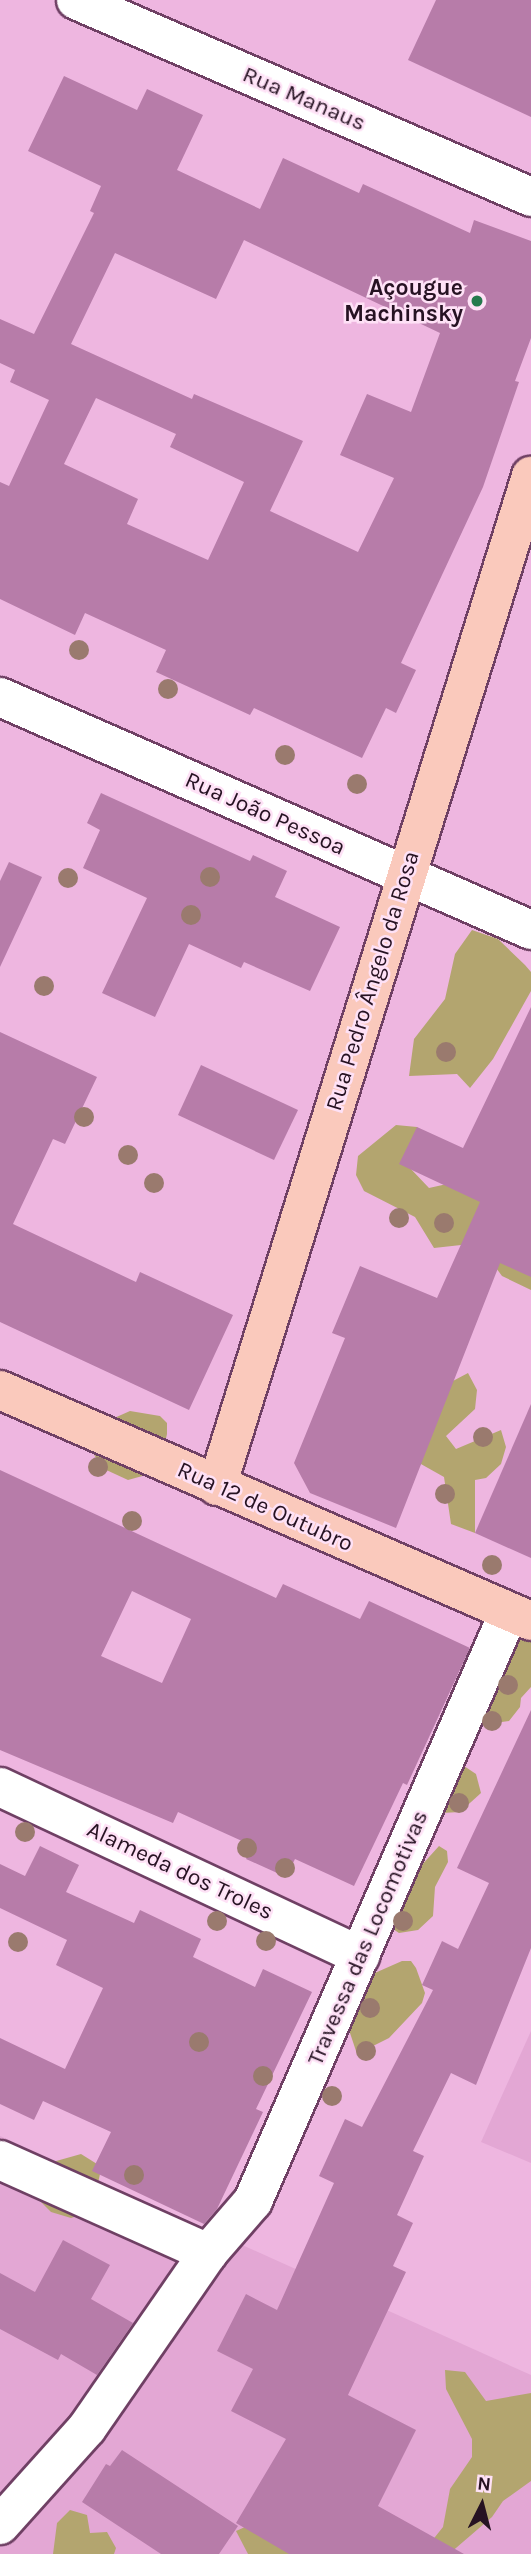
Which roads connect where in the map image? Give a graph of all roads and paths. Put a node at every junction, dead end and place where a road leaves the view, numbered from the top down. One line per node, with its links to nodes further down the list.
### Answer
1 (76, 0): 2 (street, Rua Manaus)
2 (531, 197)
3 (531, 476): 5 (main road, Rua Pedro Ângelo da Rosa)
4 (0, 696): 5 (street, Rua João Pessoa)
5 (405, 876): 6 (street, Rua João Pessoa); 8 (main road, Rua Pedro Ângelo da Rosa)
6 (531, 930)
7 (0, 1390): 8 (main road, Rua 12 de Outubro)
8 (217, 1486): 9 (main road, Rua 12 de Outubro)
9 (520, 1617): 11 (street, Travessa das Locomotivas)
10 (0, 1787): 11 (street, Alameda dos Troles)
11 (360, 1956): 13 (street, Travessa das Locomotivas)
12 (0, 2160): 13 (street)
13 (208, 2253): 14 (street, Travessa das Locomotivas)
14 (0, 2525)

